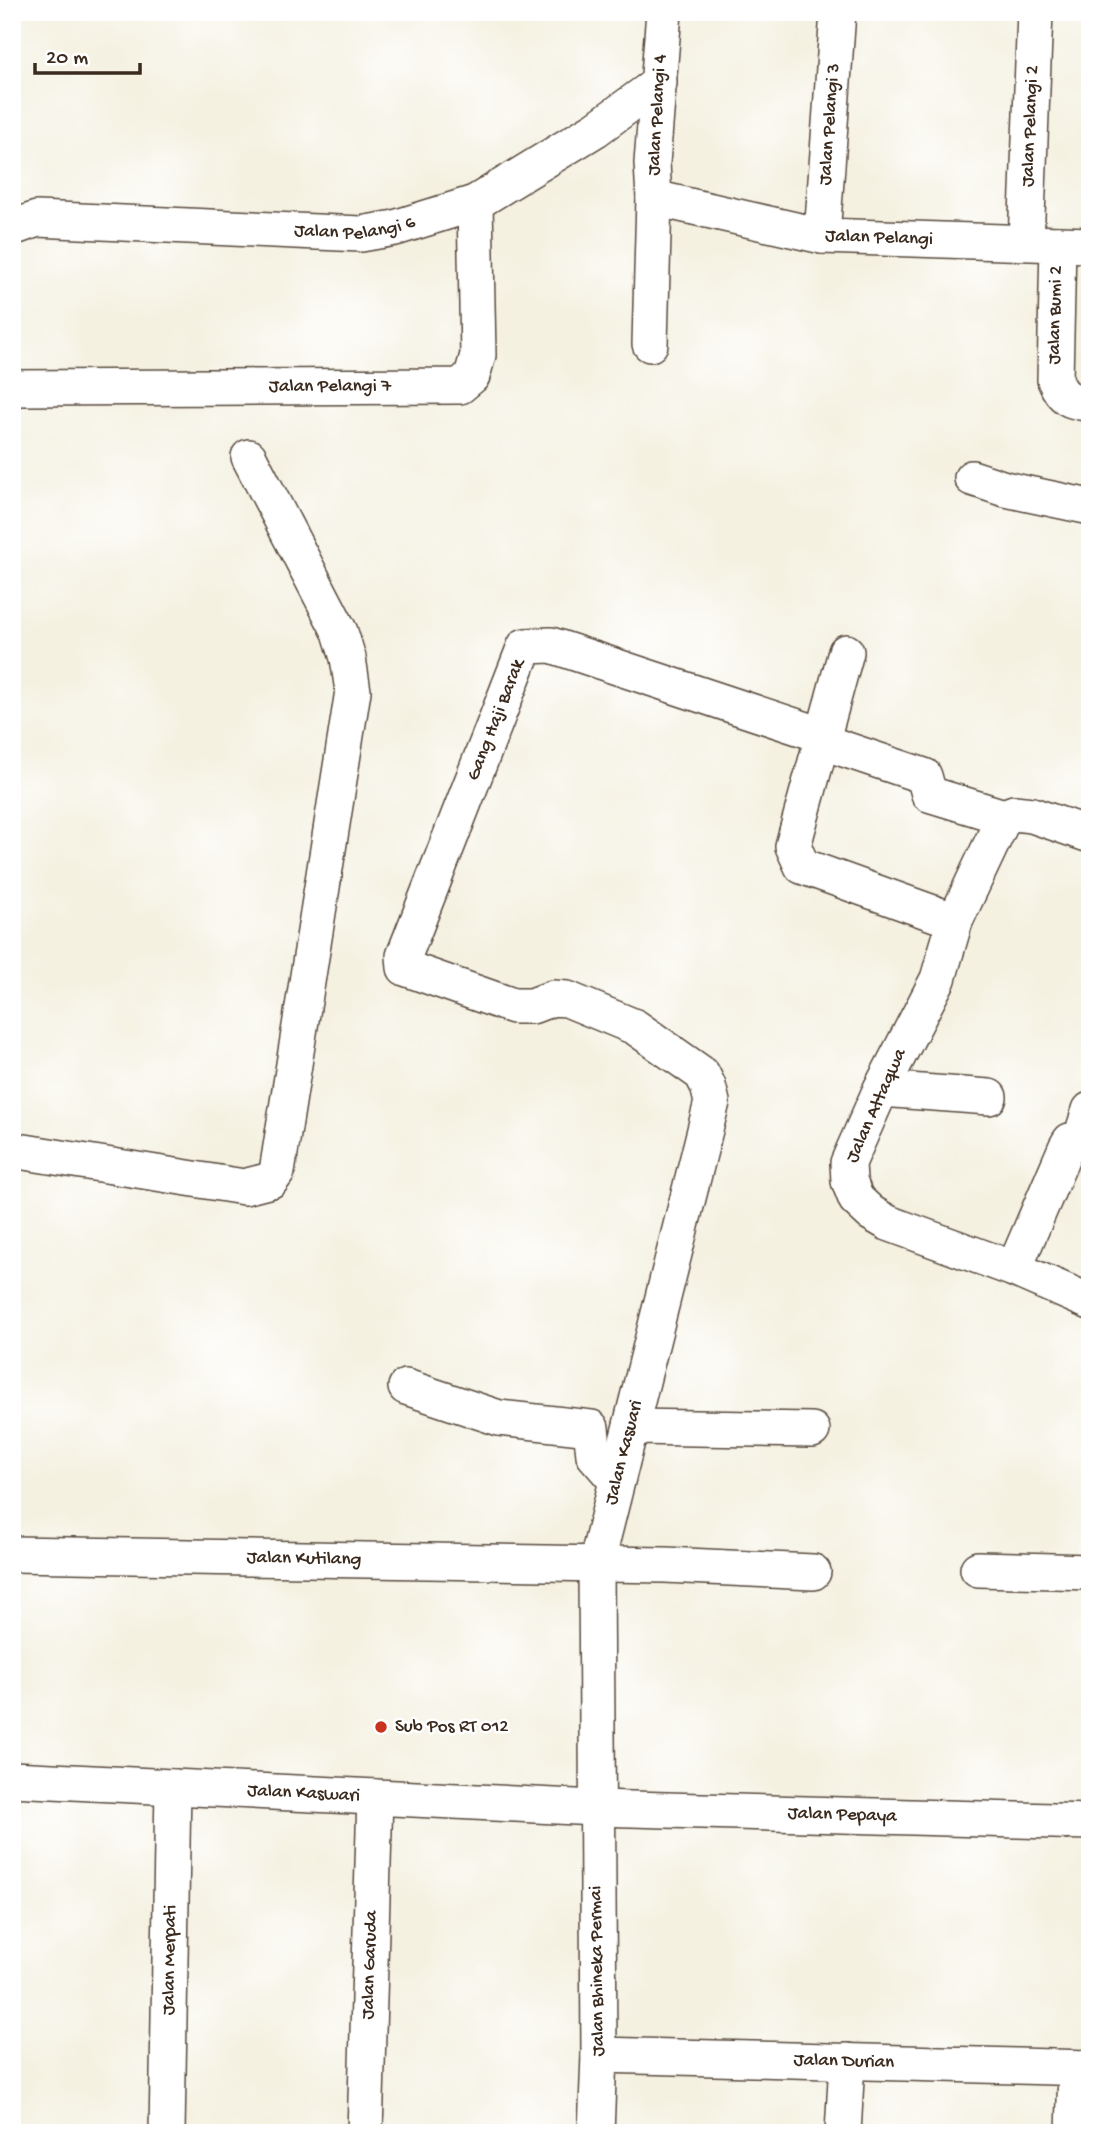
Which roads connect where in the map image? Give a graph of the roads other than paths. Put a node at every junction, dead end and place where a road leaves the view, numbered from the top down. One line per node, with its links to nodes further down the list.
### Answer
1 (664, 12): 4 (street, Jalan Pelangi 4)
2 (838, 12): 8 (street, Jalan Pelangi 3)
3 (1035, 12): 9 (street, Jalan Pelangi 2)
4 (659, 83): 5 (street, Jalan Pelangi 4); 6 (street, Jalan Pelangi 6)
5 (664, 200): 8 (street, Jalan Pelangi); 10 (street, Jalan Pelangi 4)
6 (475, 203): 7 (street, Jalan Pelangi 6); 11 (street, Jalan Pelangi 7)
7 (12, 228)
8 (822, 236): 9 (street, Jalan Pelangi)
9 (1058, 244): 12 (street, Jalan Bumi 2)
10 (650, 344)
11 (12, 388)
12 (1090, 404)
13 (248, 457): 25 (street)
14 (972, 478): 15 (street)
15 (1090, 507)
16 (846, 652): 17 (street)
17 (822, 735): 18 (street); 20 (street); 23 (street, Gang Haji Barak)
18 (1004, 817): 19 (street); 20 (street, Jalan Attaqwa)
19 (1090, 835)
20 (956, 920): 21 (street, Jalan Attaqwa)
21 (881, 1089): 22 (street); 26 (street, Jalan Attaqwa)
22 (989, 1097)
23 (712, 1102): 29 (street, Jalan Kasuari)
24 (1090, 1110): 26 (street)
25 (12, 1150)
26 (1014, 1269): 27 (street, Jalan Attaqwa)
27 (1090, 1302)
28 (406, 1387): 31 (street)
29 (632, 1427): 30 (street); 31 (street, Jalan Kasuari)
30 (812, 1430)
31 (616, 1480): 33 (street, Jalan Kasuari)
32 (12, 1554): 33 (street, Jalan Kutilang)
33 (596, 1565): 35 (street, Jalan Kutilang); 40 (street, Jalan Kasuari)
34 (978, 1569): 36 (street)
35 (813, 1572)
36 (1090, 1572)
37 (12, 1779): 38 (street, Jalan Kaswari)
38 (173, 1787): 39 (street, Jalan Kaswari); 45 (street, Jalan Merpati)
39 (375, 1797): 40 (street, Jalan Kaswari); 46 (street, Jalan Garuda)
40 (596, 1808): 41 (street, Jalan Pepaya); 42 (street, Jalan Bhineka Permai)
41 (1090, 1822)
42 (599, 2055): 43 (street, Jalan Durian); 47 (street, Jalan Bhineka Permai)
43 (847, 2061): 44 (street, Jalan Durian); 48 (street)
44 (1083, 2068): 49 (street)
45 (167, 2133)
46 (365, 2133)
47 (596, 2133)
48 (843, 2133)
49 (1074, 2133)

